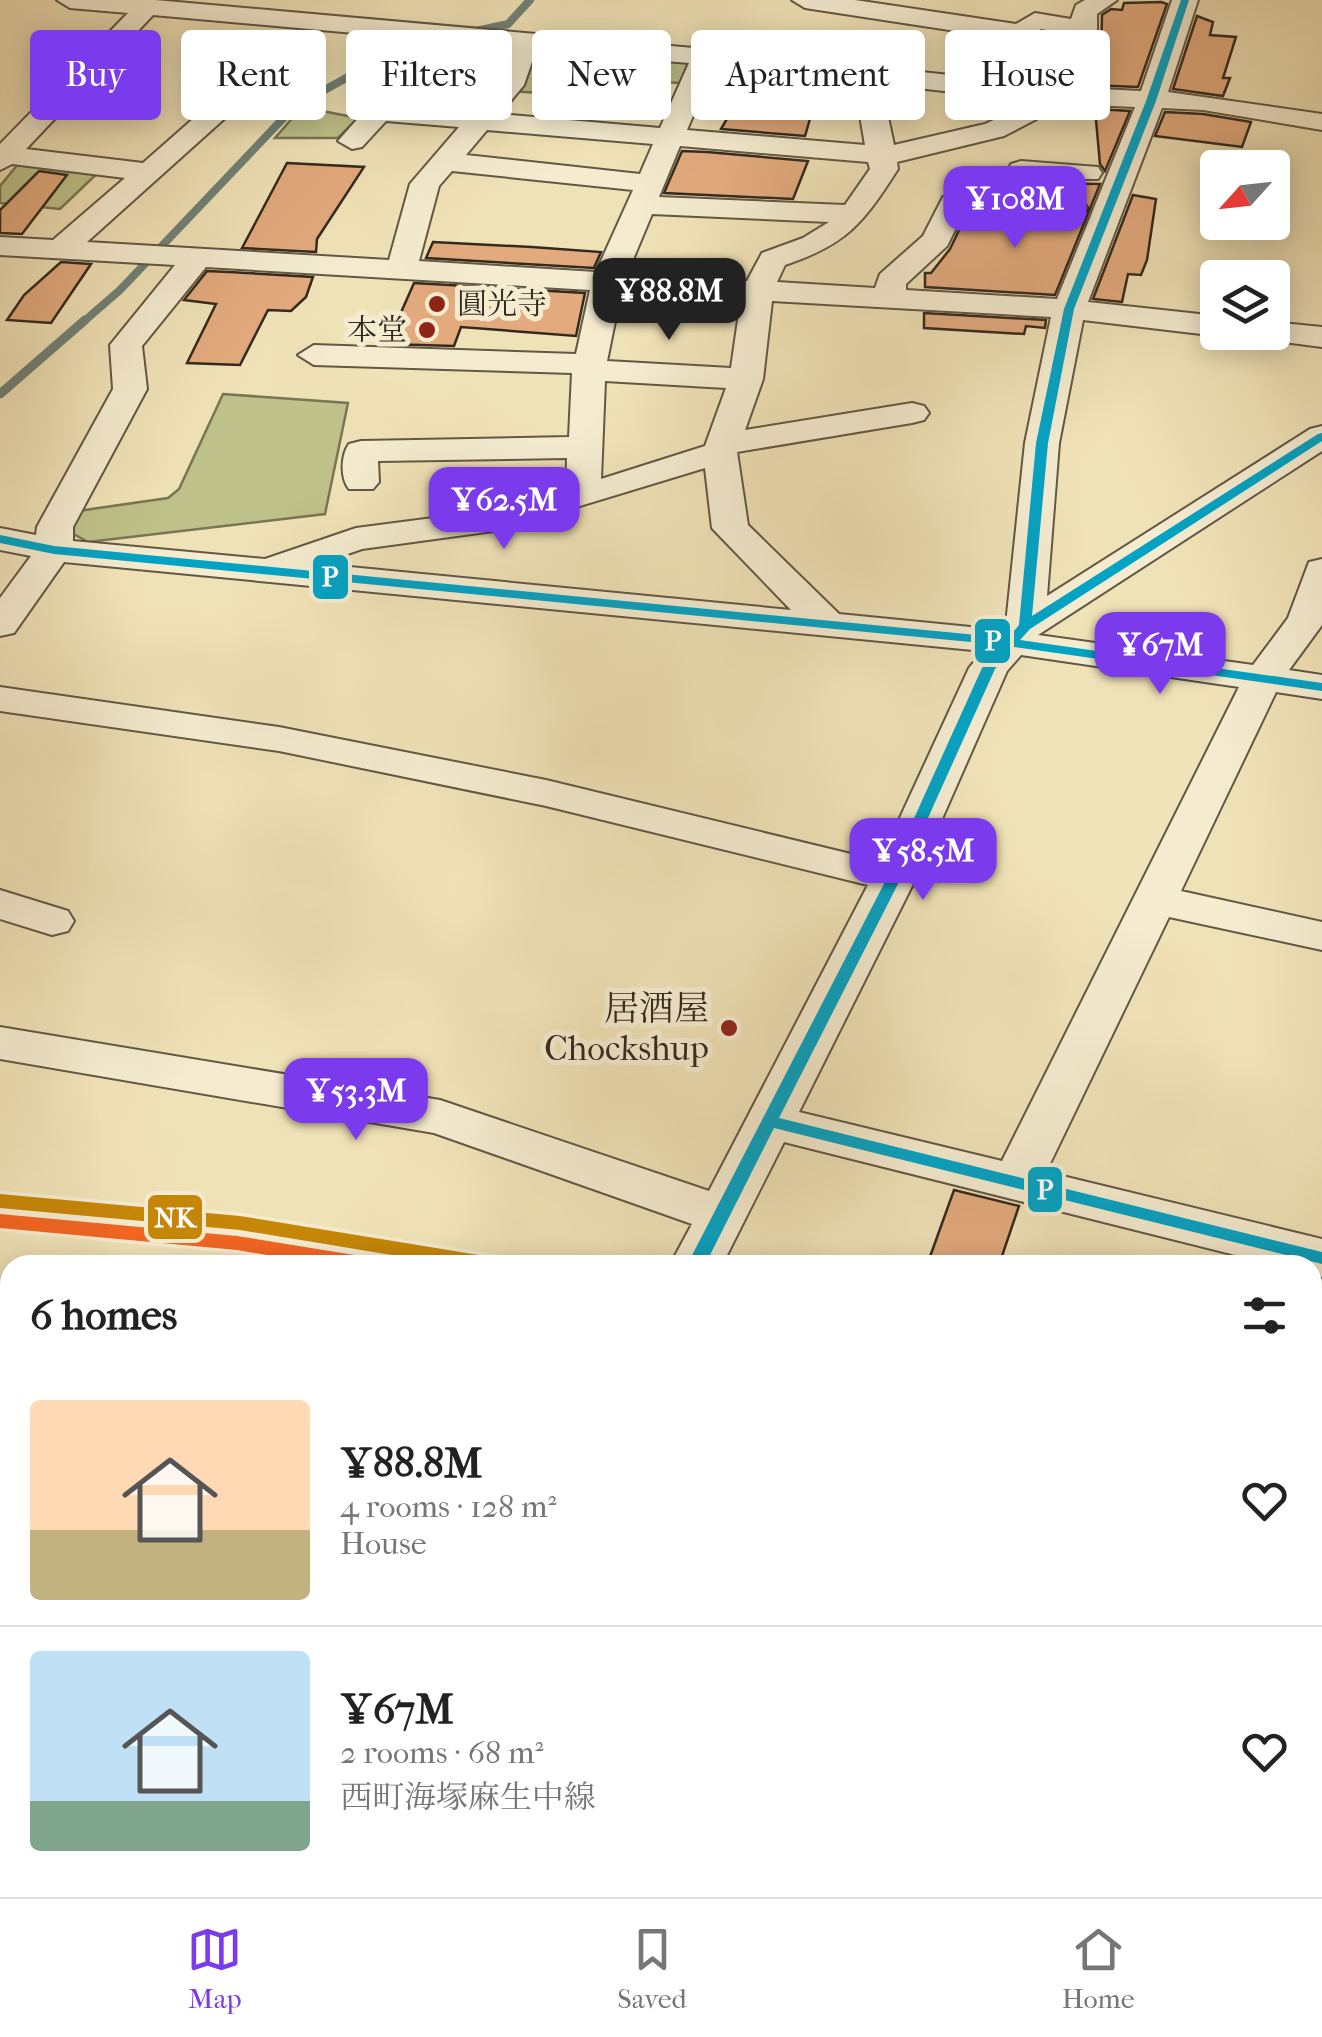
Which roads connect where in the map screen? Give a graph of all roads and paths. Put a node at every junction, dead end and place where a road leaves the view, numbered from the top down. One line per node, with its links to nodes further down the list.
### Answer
1 (70, 0): 5 (street)
2 (805, 0): 6 (street); 8 (street)
3 (1104, 0): 7 (street)
4 (1185, 0): 15 (street)
5 (146, 6): 9 (street); 27 (street)
6 (983, 28): 7 (street); 10 (street)
7 (1083, 28)
8 (792, 30)
9 (526, 42): 11 (street); 12 (street)
10 (930, 46)
11 (691, 56)
12 (512, 82)
13 (691, 88): 24 (street)
14 (1110, 98): 15 (street)
15 (1151, 101): 17 (street); 42 (street)
16 (1322, 107): 17 (street)
17 (1290, 115): 23 (street)
18 (209, 120): 29 (street)
19 (372, 120): 25 (street)
20 (481, 120): 24 (street); 28 (street)
21 (875, 120): 26 (street)
22 (1015, 120): 26 (street)
23 (1322, 122)
24 (668, 136): 26 (street); 31 (street)
25 (352, 141)
26 (881, 154): 34 (street)
27 (2, 158): 29 (street)
28 (444, 162): 31 (street); 38 (street)
29 (150, 172): 36 (street)
30 (1088, 172): 32 (street)
31 (644, 194): 34 (street); 39 (street)
32 (1010, 202): 33 (street); 41 (street)
33 (1071, 207)
34 (855, 214): 40 (street)
35 (0, 246): 36 (street)
36 (62, 249): 37 (street)
37 (199, 256): 38 (street); 56 (street)
38 (401, 270): 39 (street)
39 (608, 283): 40 (street); 47 (street)
40 (758, 290): 41 (street); 48 (street)
41 (888, 298): 42 (street)
42 (1069, 309): 43 (street); 61 (street)
43 (1200, 324)
44 (1290, 334): 45 (street)
45 (1322, 338)
46 (314, 355): 47 (street)
47 (590, 367): 48 (street); 51 (street)
48 (746, 379): 52 (street)
49 (912, 413): 52 (street)
50 (1322, 436): 61 (street)
51 (586, 447): 53 (street); 54 (street)
52 (722, 448): 54 (street); 60 (street)
53 (361, 482)
54 (584, 497): 58 (street)
55 (0, 539): 56 (street)
56 (54, 550): 58 (street); 59 (street)
57 (1322, 570): 62 (street)
58 (263, 572): 60 (street)
59 (0, 625)
60 (828, 625): 61 (street)
61 (1016, 634): 62 (street); 65 (street)
62 (1264, 677): 63 (street); 66 (street)
63 (1322, 687)
64 (0, 699): 65 (street)
65 (894, 878): 71 (street)
66 (1152, 899): 69 (street); 72 (street)
67 (0, 904): 68 (street)
68 (52, 922)
69 (1322, 936)
70 (0, 1043): 73 (street)
71 (768, 1121): 72 (street); 73 (street)
72 (1016, 1183): 75 (street)
73 (719, 1214): 74 (street)
74 (701, 1255)
75 (1310, 1255)

